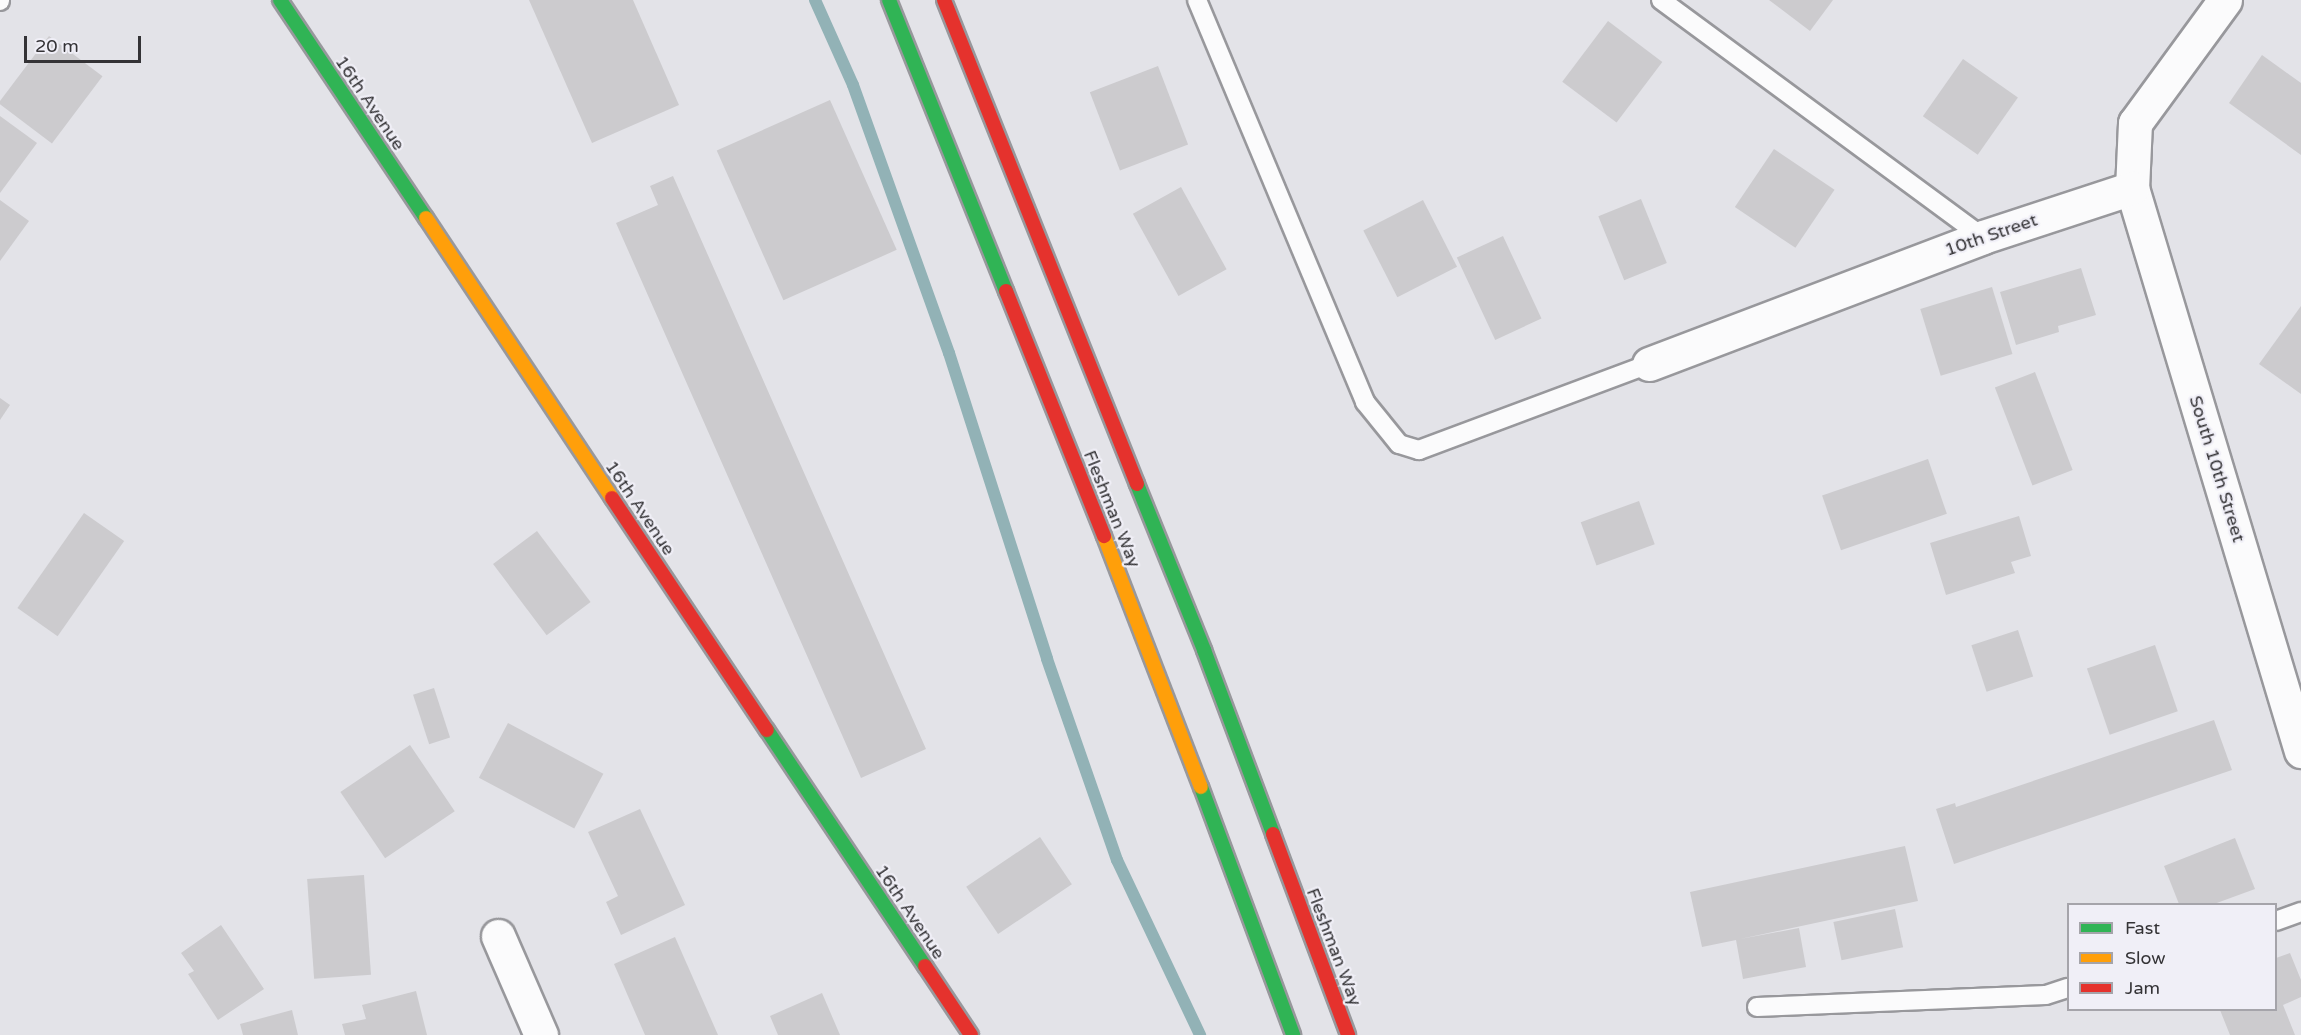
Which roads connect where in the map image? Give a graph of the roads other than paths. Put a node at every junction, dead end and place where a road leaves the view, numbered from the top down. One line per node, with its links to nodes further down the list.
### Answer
1 (280, 0): 17 (main road, 16th Avenue)
2 (889, 0): 18 (main road, Fleshman Way)
3 (944, 0): 19 (main road, Fleshman Way)
4 (1197, 0): 9 (lane)
5 (1661, 0): 8 (lane)
6 (2225, 0): 7 (street)
7 (2132, 188): 8 (street, 10th Street); 10 (street, South 10th Street)
8 (1983, 237): 9 (street, 10th Street)
9 (1649, 364)
10 (2301, 750)
11 (2301, 912): 12 (lane)
12 (2277, 921)
13 (498, 936): 16 (street)
14 (2067, 988): 15 (lane)
15 (1757, 1007)
16 (541, 1035)
17 (971, 1035)
18 (1293, 1035)
19 (1348, 1035)

